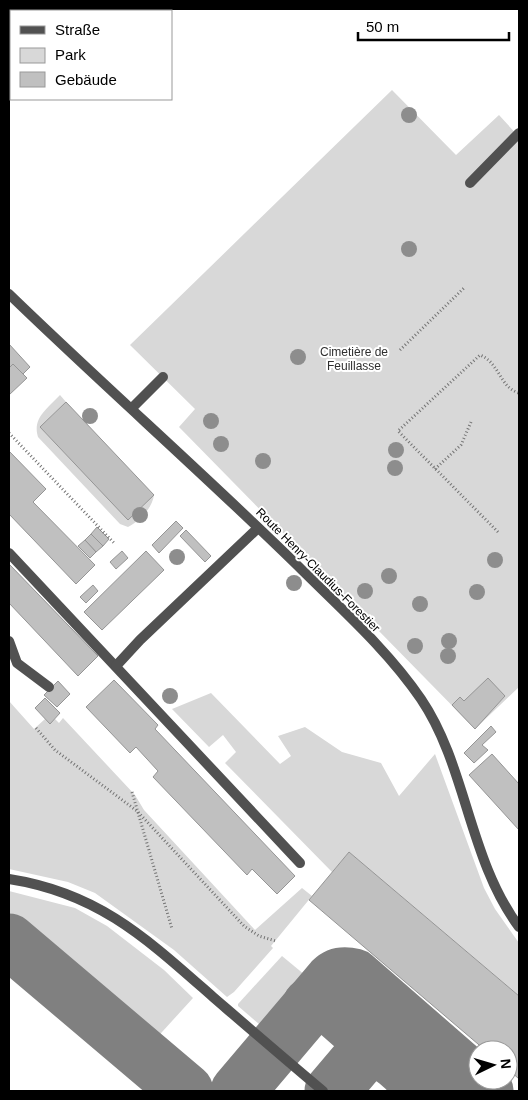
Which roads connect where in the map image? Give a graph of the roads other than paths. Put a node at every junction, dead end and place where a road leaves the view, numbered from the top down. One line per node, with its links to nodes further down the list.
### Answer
1 (519, 133): 2 (street)
2 (470, 183)
3 (9, 294): 5 (street, Route Henry-Claudius-Forestier)
4 (163, 376): 5 (street)
5 (132, 408): 6 (street, Route Henry-Claudius-Forestier)
6 (258, 528): 10 (street); 14 (street, Route Henry-Claudius-Forestier)
7 (9, 553): 10 (street)
8 (9, 641): 9 (street)
9 (11, 660): 11 (street)
10 (116, 666): 12 (street)
11 (49, 687)
12 (300, 863)
13 (9, 879): 15 (street)
14 (519, 927)
15 (323, 1091)

